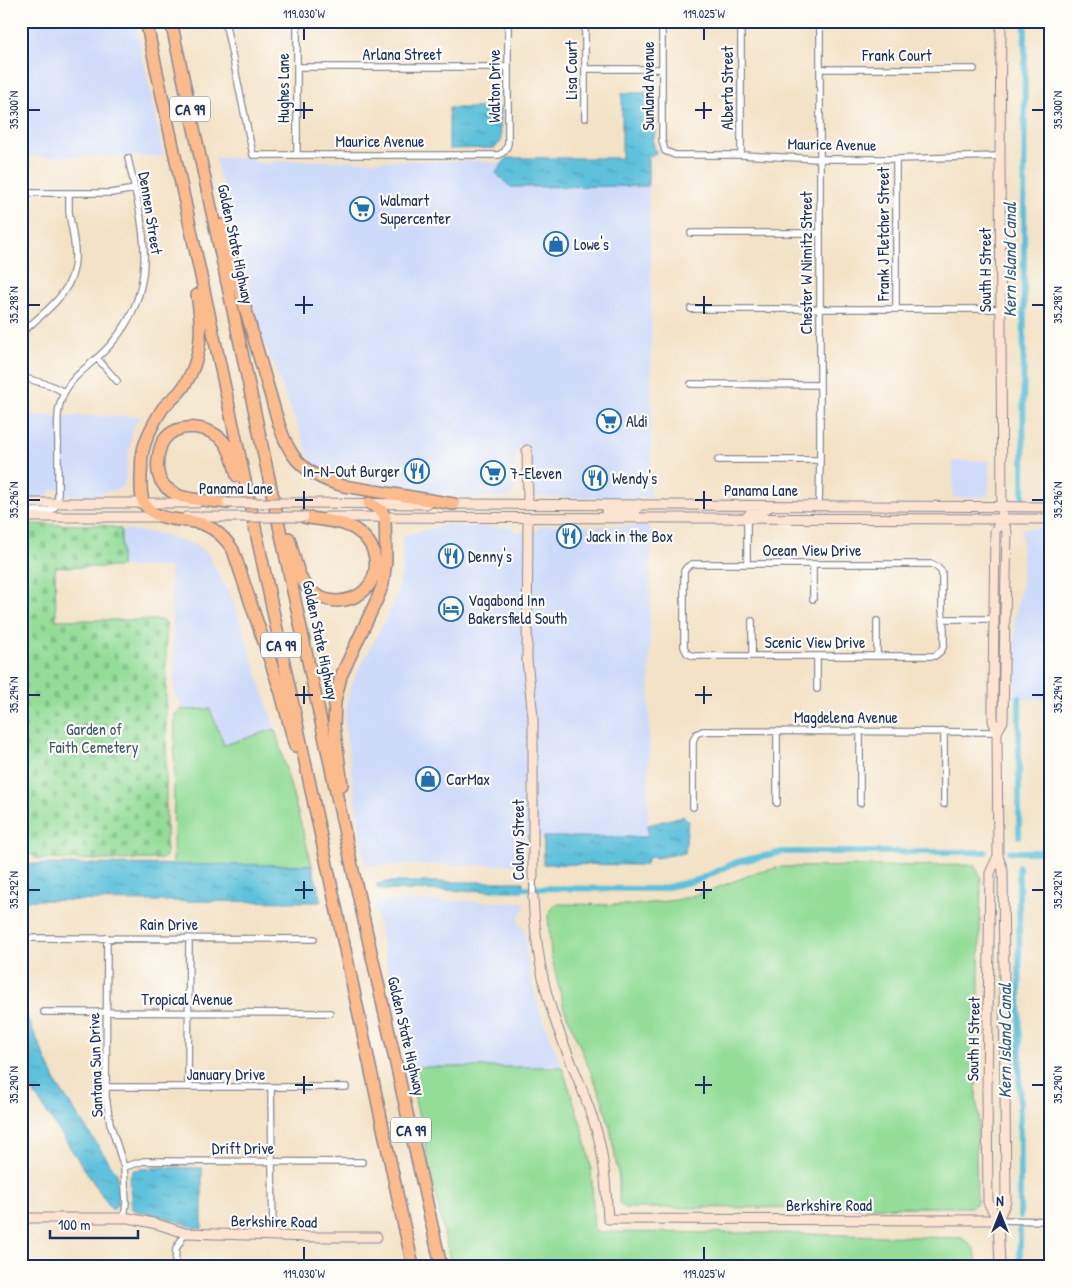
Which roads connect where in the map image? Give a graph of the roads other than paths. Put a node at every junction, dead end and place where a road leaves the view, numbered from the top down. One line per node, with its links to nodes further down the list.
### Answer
1 (146, 21): 26 (highway, CA 99)
2 (171, 21): 30 (highway, Golden State Highway / CA 99)
3 (225, 21): 20 (street, Maurice Avenue)
4 (297, 21): 11 (street, Hughes Lane)
5 (508, 21): 12 (street, Walton Drive)
6 (585, 21): 13 (street, Lisa Court)
7 (662, 21): 14 (street, Sunland Avenue)
8 (741, 21): 21 (street, Alberta Street)
9 (820, 21): 15 (street, Chester W Nimitz Street)
10 (1001, 21): 22 (street, South H Street)
11 (297, 68): 12 (street, Arlana Street); 20 (street, Hughes Lane)
12 (508, 68): 18 (street, Walton Drive)
13 (585, 69): 14 (street); 17 (street, Lisa Court)
14 (662, 69): 19 (street, Sunland Avenue)
15 (820, 69): 16 (street, Frank Court); 24 (street, Chester W Nimitz Street)
16 (974, 69)
17 (585, 118)
18 (505, 151): 20 (street, Maurice Avenue)
19 (665, 151): 21 (street, Maurice Avenue)
20 (297, 155)
21 (741, 155): 24 (street, Maurice Avenue)
22 (1000, 156): 25 (street, Maurice Avenue); 36 (street, South H Street)
23 (128, 158): 27 (street, Dennen Street)
24 (820, 159): 25 (street, Maurice Avenue); 32 (street, Chester W Nimitz Street)
25 (896, 159): 35 (street, Frank J Fletcher Street)
26 (180, 182): 52 (highway); 74 (highway, CA 99)
27 (135, 189): 29 (street); 38 (street, Dennen Street)
28 (21, 193): 29 (street)
29 (69, 193): 37 (street)
30 (209, 196): 44 (highway, Golden State Highway / CA 99); 53 (highway)
31 (691, 233): 32 (street)
32 (820, 233): 34 (street, Chester W Nimitz Street)
33 (691, 309): 34 (street)
34 (820, 309): 35 (street); 42 (street, Chester W Nimitz Street)
35 (896, 309): 36 (street)
36 (1000, 309): 58 (street, South H Street)
37 (21, 333)
38 (97, 358): 40 (street); 43 (street, Dennen Street)
39 (21, 377): 43 (street)
40 (117, 381)
41 (691, 384): 42 (street)
42 (820, 385): 47 (street, Chester W Nimitz Street)
43 (64, 392): 51 (street, Dennen Street)
44 (260, 434): 63 (highway); 96 (highway, Golden State Highway / CA 99)
45 (527, 450): 54 (street, Colony Street)
46 (718, 460): 47 (street)
47 (820, 460): 56 (street, Chester W Nimitz Street)
48 (21, 503): 51 (street, Panama Lane)
49 (227, 503): 50 (street, Panama Lane, bridge); 52 (street, Panama Lane); 74 (highway)
50 (369, 503): 53 (street, Panama Lane); 64 (highway)
51 (58, 504): 52 (street, Panama Lane); 60 (street)
52 (144, 504): 62 (highway)
53 (454, 504): 54 (street, Panama Lane)
54 (528, 504): 55 (street, Panama Lane); 65 (street, Colony Street)
55 (639, 504): 57 (street, Panama Lane); 66 (street)
56 (819, 505): 57 (street, Panama Lane); 58 (street, Panama Lane); 68 (street)
57 (772, 506): 67 (street)
58 (1001, 506): 59 (street, Panama Lane); 69 (street, South H Street)
59 (1051, 507)
60 (21, 511)
61 (21, 517): 62 (street, Panama Lane)
62 (162, 517): 63 (street, Panama Lane, bridge); 97 (highway)
63 (304, 517): 64 (street, Panama Lane)
64 (385, 517): 65 (street, Panama Lane); 96 (highway)
65 (528, 518): 66 (street, Panama Lane); 98 (street, Colony Street)
66 (585, 518): 67 (street, Panama Lane)
67 (747, 519): 68 (street, Panama Lane); 71 (street)
68 (792, 519): 69 (street, Panama Lane)
69 (1002, 519): 70 (street, Panama Lane); 73 (street, South H Street); 76 (street, South H Street)
70 (1051, 519)
71 (747, 564): 72 (street, Ocean View Drive); 81 (street, Ocean View Drive)
72 (813, 564): 75 (street); 77 (street, Ocean View Drive)
73 (994, 579): 76 (street); 78 (street, South H Street)
74 (268, 583): 97 (highway, CA 99)
75 (813, 598)
76 (1004, 618): 85 (street, South H Street)
77 (943, 619): 78 (street); 84 (street, Scenic View Drive)
78 (994, 619): 85 (street); 90 (street, South H Street)
79 (752, 621): 82 (street)
80 (877, 621): 84 (street)
81 (687, 653): 82 (street, Scenic View Drive)
82 (752, 656): 83 (street, Scenic View Drive)
83 (817, 656): 84 (street, Scenic View Drive); 86 (street)
84 (877, 656)
85 (1004, 679): 90 (street, South H Street)
86 (817, 690)
87 (777, 731): 88 (street, Magdelena Avenue); 91 (street); 94 (street, Magdelena Avenue)
88 (860, 731): 89 (street, Magdelena Avenue); 92 (street)
89 (944, 731): 90 (street, Magdelena Avenue); 93 (street)
90 (997, 732): 95 (street, South H Street)
91 (777, 803)
92 (860, 804)
93 (944, 804)
94 (693, 807)
95 (998, 856): 108 (street, South H Street); 109 (street, South H Street)
96 (353, 871): 127 (highway, Golden State Highway / CA 99)
97 (330, 874): 126 (highway, CA 99)
98 (533, 877): 99 (street, Colony Street)
99 (533, 897): 119 (street, Colony Street)
100 (24, 938): 101 (street, Rain Drive)
101 (107, 938): 102 (street, Rain Drive); 105 (street, Santana Sun Drive)
102 (189, 938): 103 (street, Rain Drive); 106 (street)
103 (314, 939)
104 (44, 1012): 105 (street, Tropical Avenue)
105 (107, 1012): 106 (street, Tropical Avenue); 110 (street, Santana Sun Drive)
106 (189, 1013): 107 (street, Tropical Avenue); 111 (street)
107 (330, 1013)
108 (1004, 1054): 109 (street); 120 (street, South H Street)
109 (988, 1055): 120 (street, South H Street)
110 (106, 1087): 111 (street, January Drive); 116 (street, Santana Sun Drive)
111 (188, 1087): 113 (street, January Drive)
112 (346, 1087): 113 (street, January Drive)
113 (271, 1088): 114 (street)
114 (272, 1162): 115 (street, Drift Drive); 116 (street, Drift Drive); 123 (street)
115 (362, 1162)
116 (124, 1166): 118 (street, Santana Sun Drive)
117 (21, 1218): 118 (street, Berkshire Road)
118 (124, 1218): 122 (street, Berkshire Road)
119 (608, 1219): 120 (street, Berkshire Road)
120 (998, 1220): 121 (street, Berkshire Road); 128 (street, South H Street)
121 (1051, 1221)
122 (185, 1233): 123 (street, Berkshire Road); 125 (street)
123 (272, 1236): 124 (street, Berkshire Road)
124 (378, 1237)
125 (174, 1266)
126 (413, 1266)
127 (441, 1266)
128 (1000, 1266)

